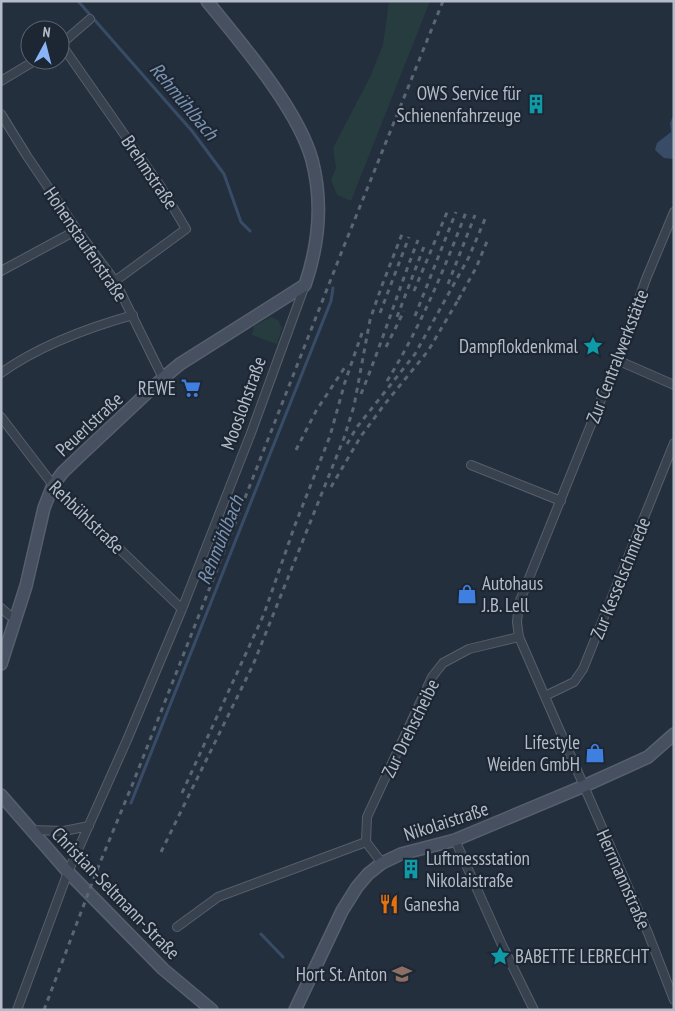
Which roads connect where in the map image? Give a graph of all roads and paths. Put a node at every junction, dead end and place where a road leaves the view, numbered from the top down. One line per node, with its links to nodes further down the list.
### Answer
1 (207, 1): 12 (street, Mooslohstraße)
2 (90, 19): 3 (street)
3 (70, 37)
4 (70, 58): 11 (street, Brehmstraße)
5 (20, 70): 6 (street)
6 (1, 81)
7 (1, 114): 9 (street, Hohenstaufenstraße)
8 (674, 212): 14 (street, Zur Centralwerkstätte)
9 (77, 230): 10 (street); 11 (street, Hohenstaufenstraße)
10 (1, 270)
11 (115, 281): 13 (street, Hohenstaufenstraße)
12 (305, 285): 16 (street, Peuerlstraße); 24 (street, Mooslohstraße)
13 (133, 315): 15 (street); 16 (street, Hohenstaufenstraße)
14 (618, 360): 17 (street); 22 (street, Zur Centralwerkstätte)
15 (1, 373)
16 (163, 378): 21 (street, Peuerlstraße)
17 (674, 385)
18 (1, 417): 21 (street, Rehbühlstraße)
19 (674, 442): 28 (street, Zur Kesselschmiede)
20 (471, 465): 22 (street)
21 (53, 485): 24 (street, Rehbühlstraße); 25 (street, Peuerlstraße)
22 (561, 502): 26 (street, Zur Centralwerkstätte)
23 (1, 608): 25 (street)
24 (182, 609): 32 (street, Mooslohstraße)
25 (17, 619): 27 (street, Peuerlstraße)
26 (519, 637): 28 (street, Zur Centralwerkstätte); 35 (street, Zur Drehscheibe)
27 (1, 664)
28 (545, 696): 30 (street, Zur Centralwerkstätte)
29 (674, 734): 30 (street, Nikolaistraße)
30 (584, 786): 34 (street, Nikolaistraße); 39 (street, Herrmannstraße)
31 (1, 795): 33 (street, Christian-Seltmann-Straße)
32 (89, 826): 33 (street); 37 (street, Mooslohstraße)
33 (32, 830): 37 (street, Christian-Seltmann-Straße)
34 (455, 840): 36 (street, Nikolaistraße); 43 (street)
35 (366, 842): 36 (street); 38 (street)
36 (382, 863): 42 (street, Nikolaistraße)
37 (68, 872): 40 (street, Mooslohstraße); 41 (street, Christian-Seltmann-Straße)
38 (177, 927)
39 (674, 1000)
40 (17, 1010)
41 (212, 1010)
42 (295, 1010)
43 (534, 1010)

